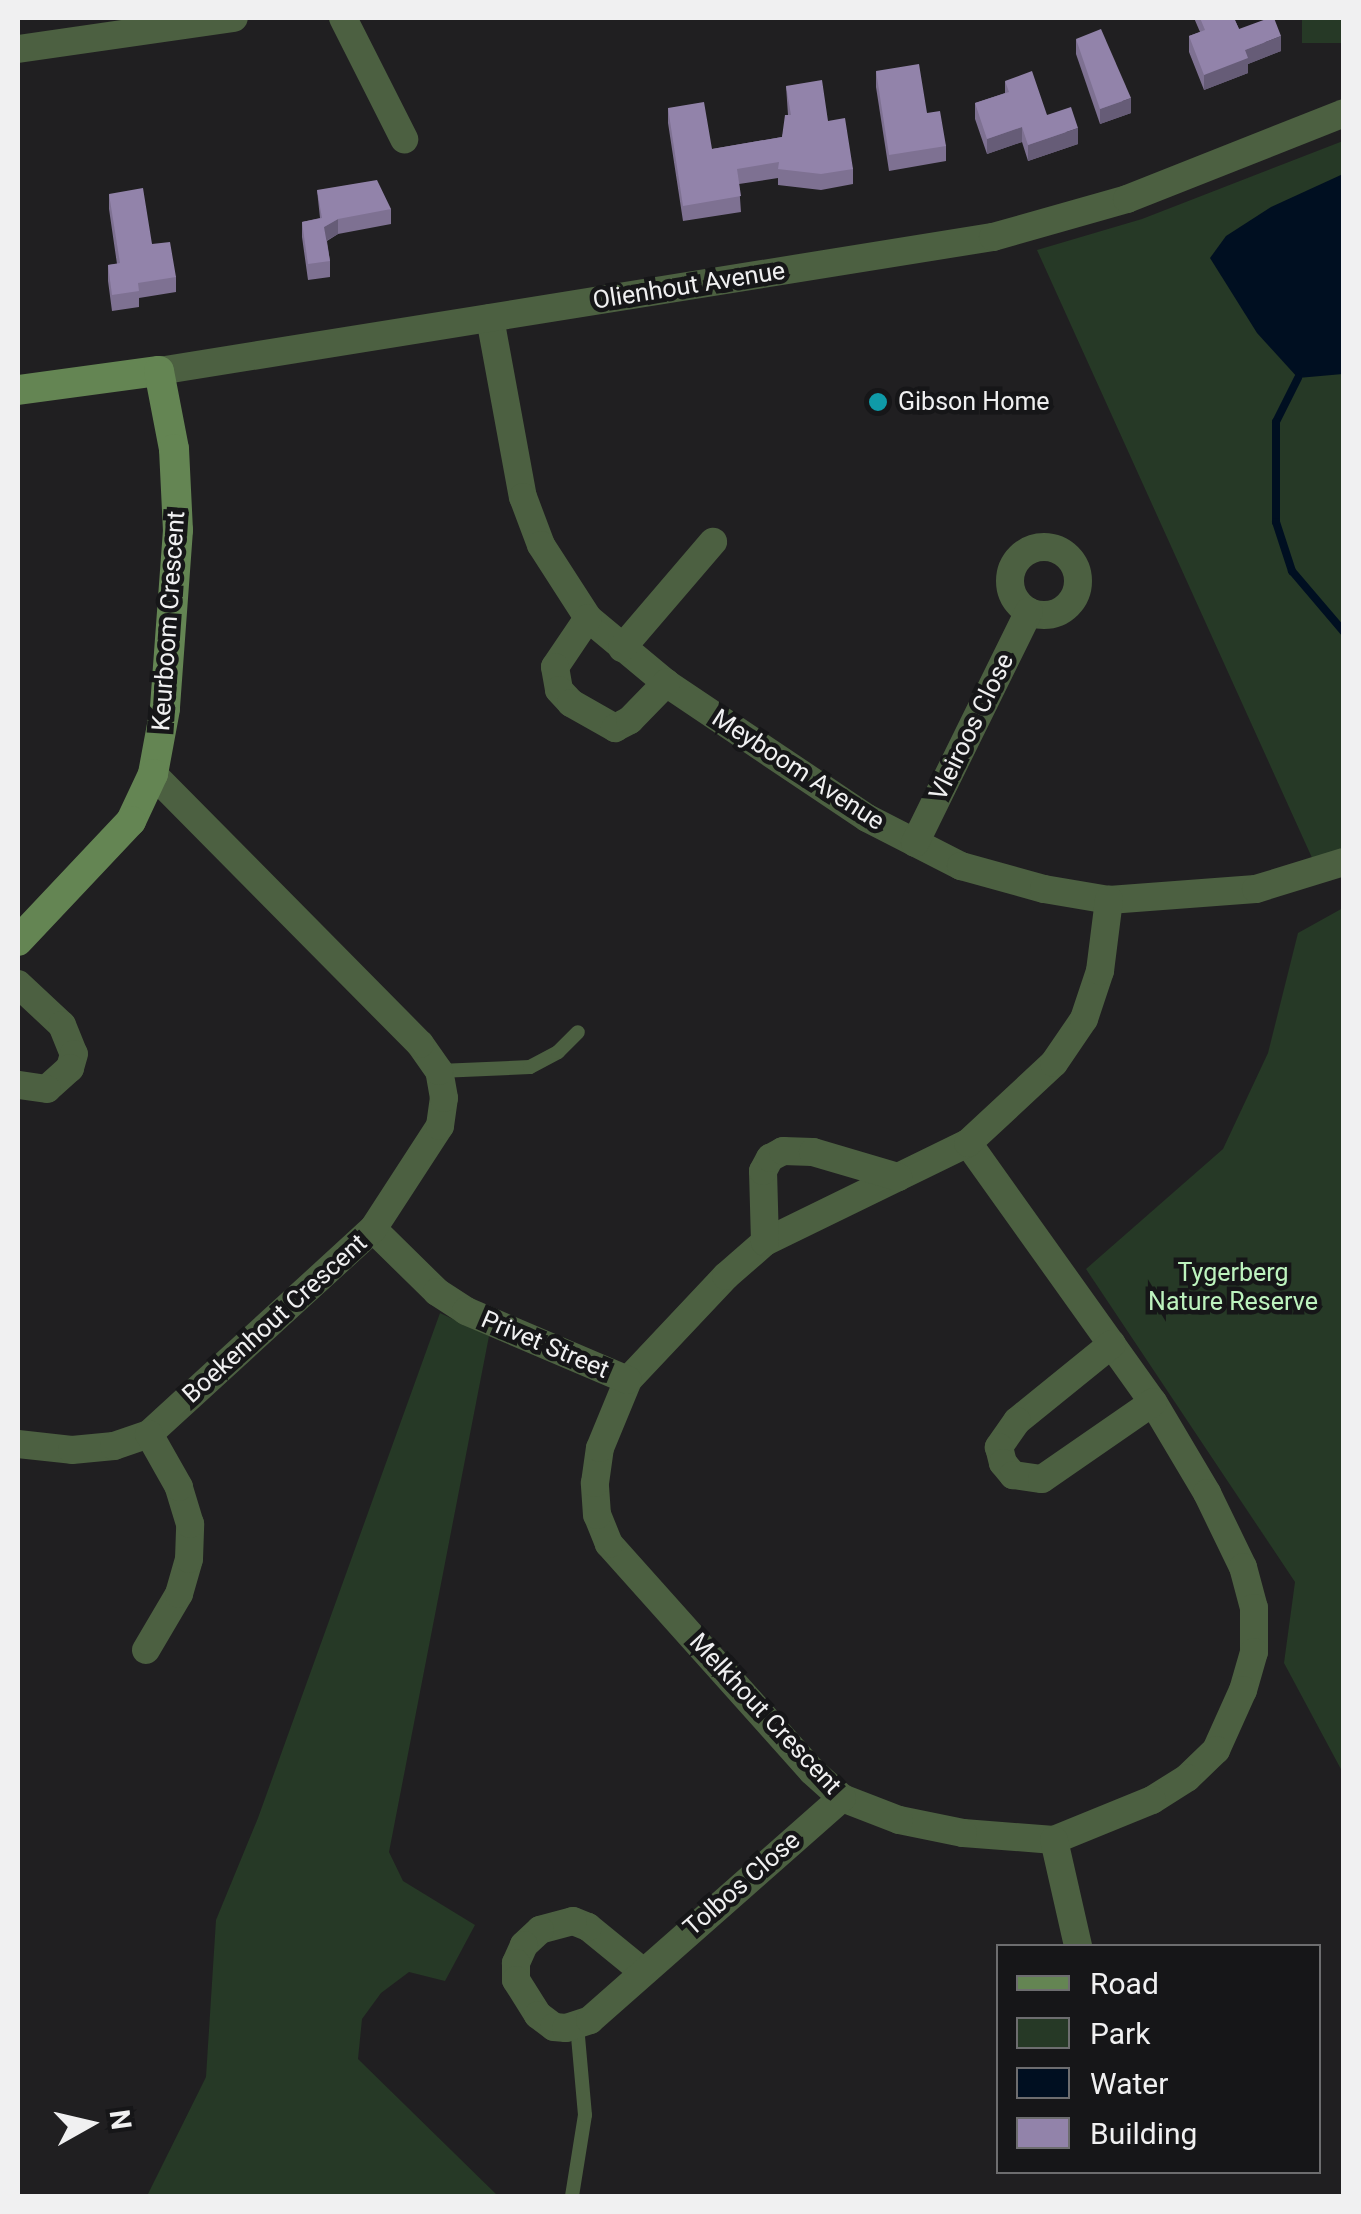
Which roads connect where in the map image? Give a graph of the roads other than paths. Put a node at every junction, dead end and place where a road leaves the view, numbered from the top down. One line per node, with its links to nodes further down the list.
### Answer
1 (234, 18): 3 (street)
2 (342, 18): 5 (street)
3 (18, 49)
4 (1344, 113): 6 (street, Olienhout Avenue)
5 (404, 139)
6 (490, 318): 7 (street, Olienhout Avenue); 11 (street, Meyboom Avenue)
7 (159, 371): 8 (street, Olienhout Avenue); 14 (street, Keurboom Crescent)
8 (18, 390)
9 (713, 542): 12 (street)
10 (1029, 611): 15 (street, Vleiroos Close)
11 (588, 618): 12 (street, Meyboom Avenue); 13 (street)
12 (622, 648): 13 (street, Meyboom Avenue)
13 (666, 683): 15 (street, Meyboom Avenue)
14 (153, 774): 18 (street, Keurboom Crescent); 21 (street)
15 (915, 843): 17 (street, Meyboom Avenue)
16 (1344, 862): 17 (street, Meyboom Avenue)
17 (1109, 900): 23 (street, Melkhout Crescent)
18 (18, 941)
19 (18, 984): 22 (street)
20 (578, 1032): 21 (lane)
21 (439, 1071): 25 (street, Boekenhout Crescent)
22 (18, 1085)
23 (968, 1143): 24 (street, Melkhout Crescent); 27 (street, Melkhout Crescent)
24 (898, 1177): 26 (street, Melkhout Crescent); 26 (street)
25 (372, 1229): 28 (street, Privet Street); 30 (street, Boekenhout Crescent)
26 (765, 1242): 28 (street, Melkhout Crescent)
27 (1112, 1344): 29 (street, Melkhout Crescent); 29 (street)
28 (628, 1380): 33 (street, Melkhout Crescent)
29 (1153, 1402): 34 (street, Melkhout Crescent)
30 (149, 1434): 31 (street, Boekenhout Crescent); 32 (street)
31 (18, 1444)
32 (146, 1650)
33 (842, 1798): 34 (street, Melkhout Crescent); 36 (street, Tolbos Close)
34 (1054, 1840): 35 (street)
35 (1078, 1944)
36 (642, 1971): 37 (street, Tolbos Close); 37 (street)
37 (576, 2026): 38 (lane)
38 (572, 2196)

